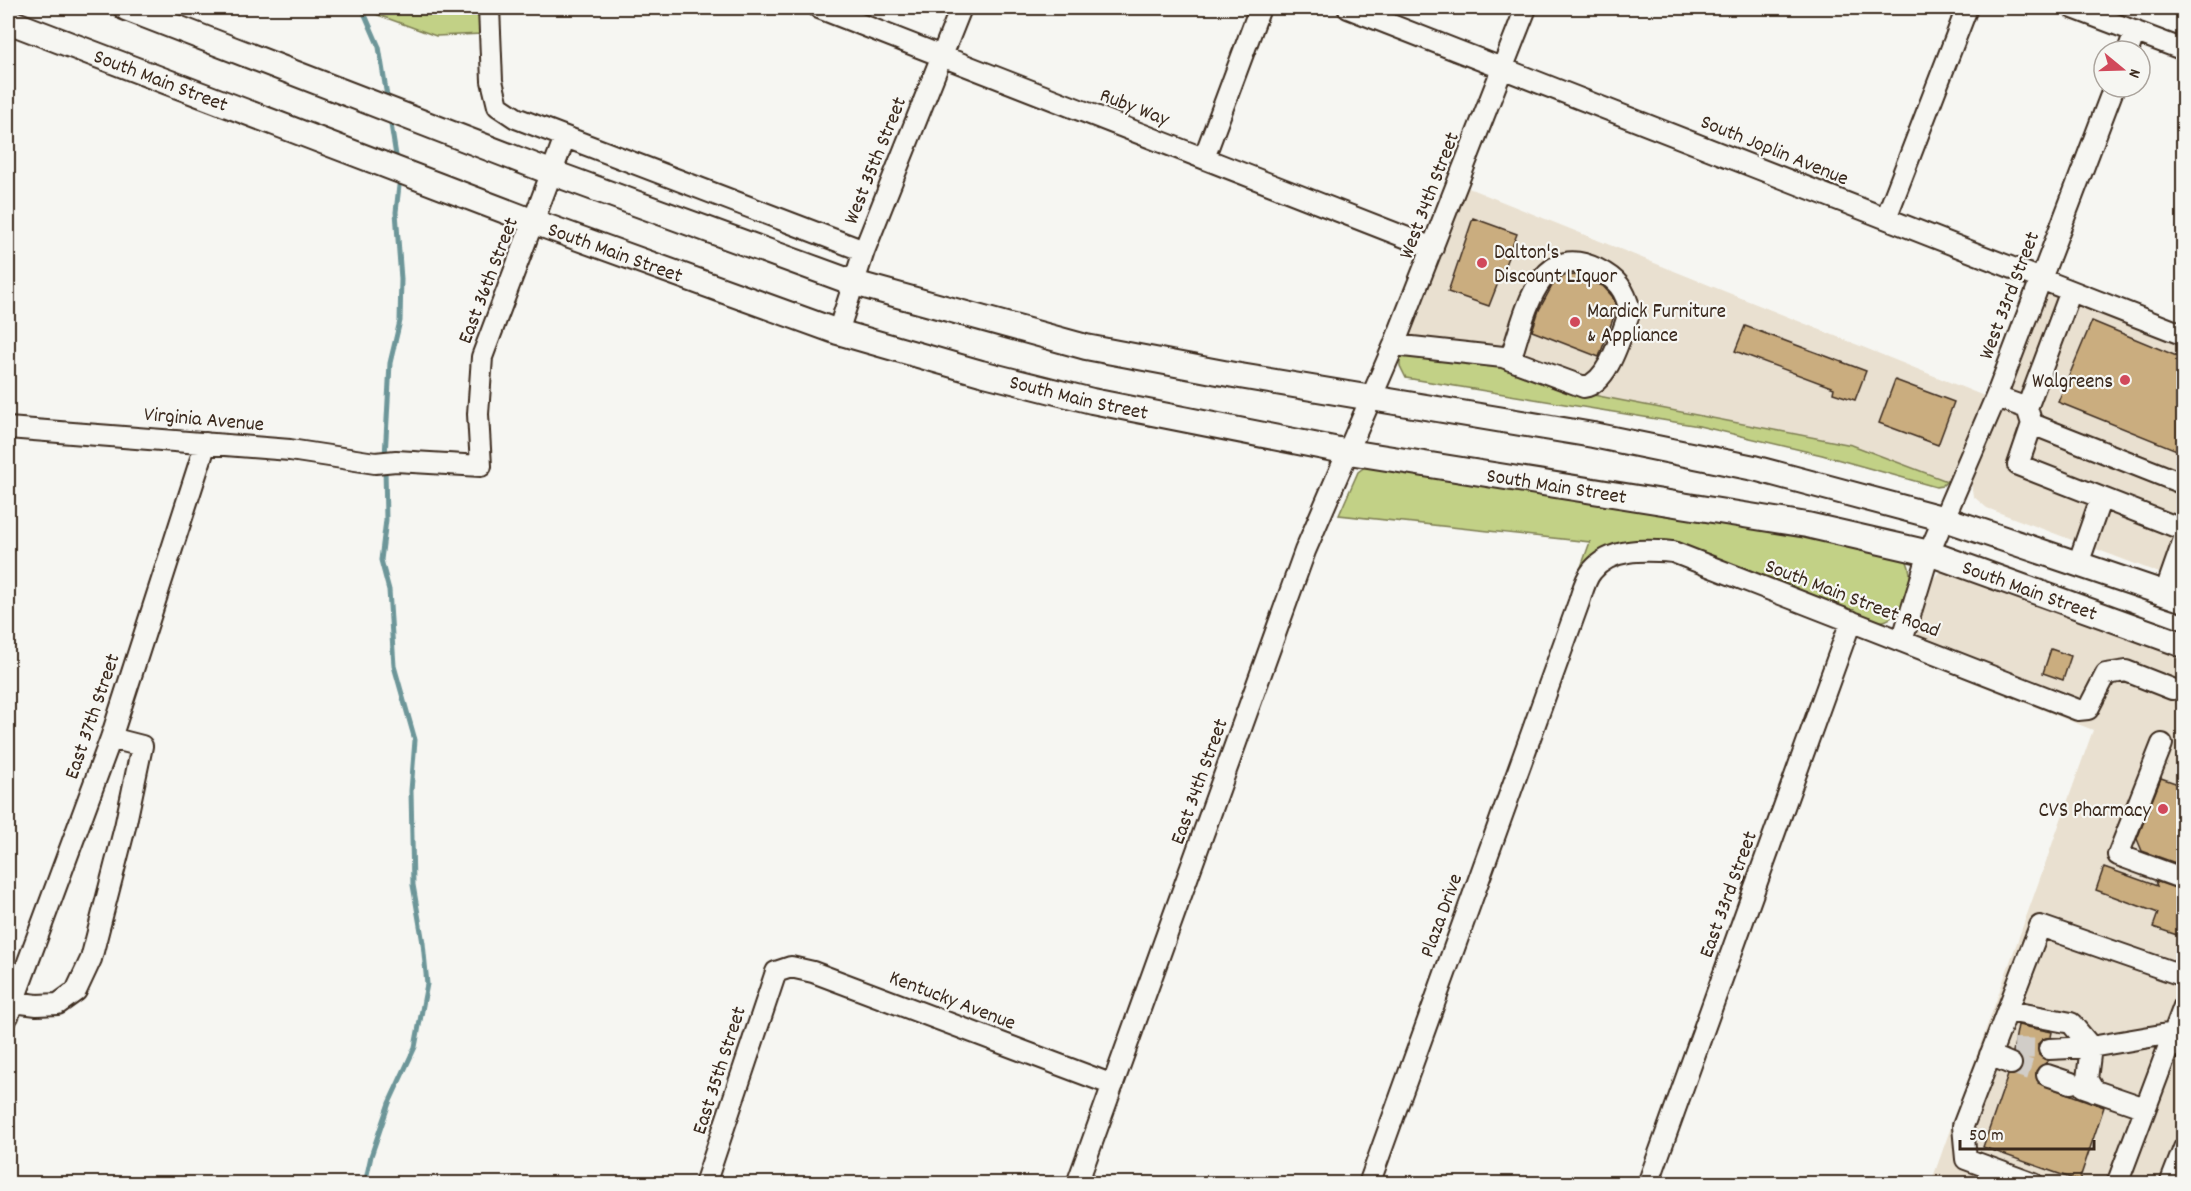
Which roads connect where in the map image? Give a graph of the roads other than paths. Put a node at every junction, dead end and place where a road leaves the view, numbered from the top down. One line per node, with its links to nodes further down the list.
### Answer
1 (126, 8): 19 (main road, South Main Street)
2 (489, 8): 17 (street)
3 (819, 8): 14 (street, Ruby Way)
4 (961, 8): 14 (street, West 35th Street)
5 (1260, 8): 18 (street)
6 (1348, 8): 15 (street, South Joplin Avenue)
7 (1526, 8): 15 (street, West 34th Street)
8 (1967, 8): 20 (street)
9 (2073, 8): 11 (street)
10 (10, 20): 21 (main road, South Main Street)
11 (2135, 31): 12 (street); 13 (street)
12 (2132, 39)
13 (2184, 50)
14 (942, 56): 18 (street, Ruby Way); 23 (street, West 35th Street)
15 (1503, 67): 20 (street, South Joplin Avenue); 22 (street, West 34th Street)
16 (2109, 99): 24 (street, West 33rd Street)
17 (565, 137): 19 (street, East 36th Street); 23 (street)
18 (1204, 159): 22 (street, Ruby Way)
19 (553, 173): 21 (street, East 36th Street); 25 (main road, South Main Street)
20 (1886, 218): 24 (street, South Joplin Avenue)
21 (534, 222): 28 (main road, South Main Street); 39 (street, East 36th Street)
22 (1433, 248): 31 (street, West 34th Street)
23 (864, 251): 25 (street, West 35th Street)
24 (2040, 279): 26 (street, South Joplin Avenue); 27 (street, West 33rd Street)
25 (854, 283): 28 (street, West 35th Street); 34 (main road, South Main Street)
26 (2071, 291): 29 (street); 30 (street, South Joplin Avenue)
27 (2025, 318): 29 (street); 33 (street, West 33rd Street)
28 (838, 332): 38 (main road, South Main Street)
29 (2057, 332): 35 (street)
30 (2184, 335)
31 (1394, 345): 32 (street); 34 (street, West 34th Street)
32 (1510, 360): 32 (street)
33 (1996, 397): 35 (street); 42 (street, West 33rd Street)
34 (1371, 398): 38 (street, East 34th Street); 42 (main road, South Main Street)
35 (2029, 416): 40 (street); 41 (street)
36 (8, 428): 37 (street, Virginia Avenue)
37 (206, 443): 39 (street, Virginia Avenue); 53 (street, East 37th Street)
38 (1349, 452): 45 (main road, South Main Street); 65 (street, East 34th Street)
39 (396, 461)
40 (2184, 484)
41 (2101, 498): 43 (street); 46 (street)
42 (1945, 519): 45 (street); 46 (main road, South Main Street)
43 (2184, 530)
44 (2184, 539): 47 (street)
45 (1929, 553): 49 (street); 50 (main road, South Main Street)
46 (2078, 564): 47 (main road, South Main Street)
47 (2174, 597)
48 (1851, 621): 49 (street, South Main Street Road); 51 (street, South Main Street Road); 72 (street, East 33rd Street)
49 (1902, 641): 52 (street, South Main Street Road)
50 (2184, 645)
51 (1557, 663): 71 (street, Plaza Drive)
52 (2172, 689)
53 (111, 738): 59 (street, East 37th Street); 59 (street)
54 (2162, 744): 55 (street)
55 (2184, 879)
56 (776, 972): 65 (street, Kentucky Avenue); 69 (street, East 35th Street)
57 (2184, 976): 60 (street)
58 (2184, 1006): 61 (street)
59 (10, 1009)
60 (2007, 1011): 62 (street); 73 (street)
61 (2178, 1041): 62 (street); 67 (street)
62 (2091, 1047): 63 (street); 66 (street)
63 (2049, 1049)
64 (2047, 1075): 66 (street)
65 (1113, 1085): 70 (street, East 34th Street)
66 (2083, 1087): 67 (street)
67 (2145, 1108): 74 (street)
68 (2184, 1148): 75 (street)
69 (705, 1184)
70 (1077, 1184)
71 (1368, 1184)
72 (1647, 1184)
73 (2034, 1184)
74 (2116, 1184)
75 (2170, 1184)

